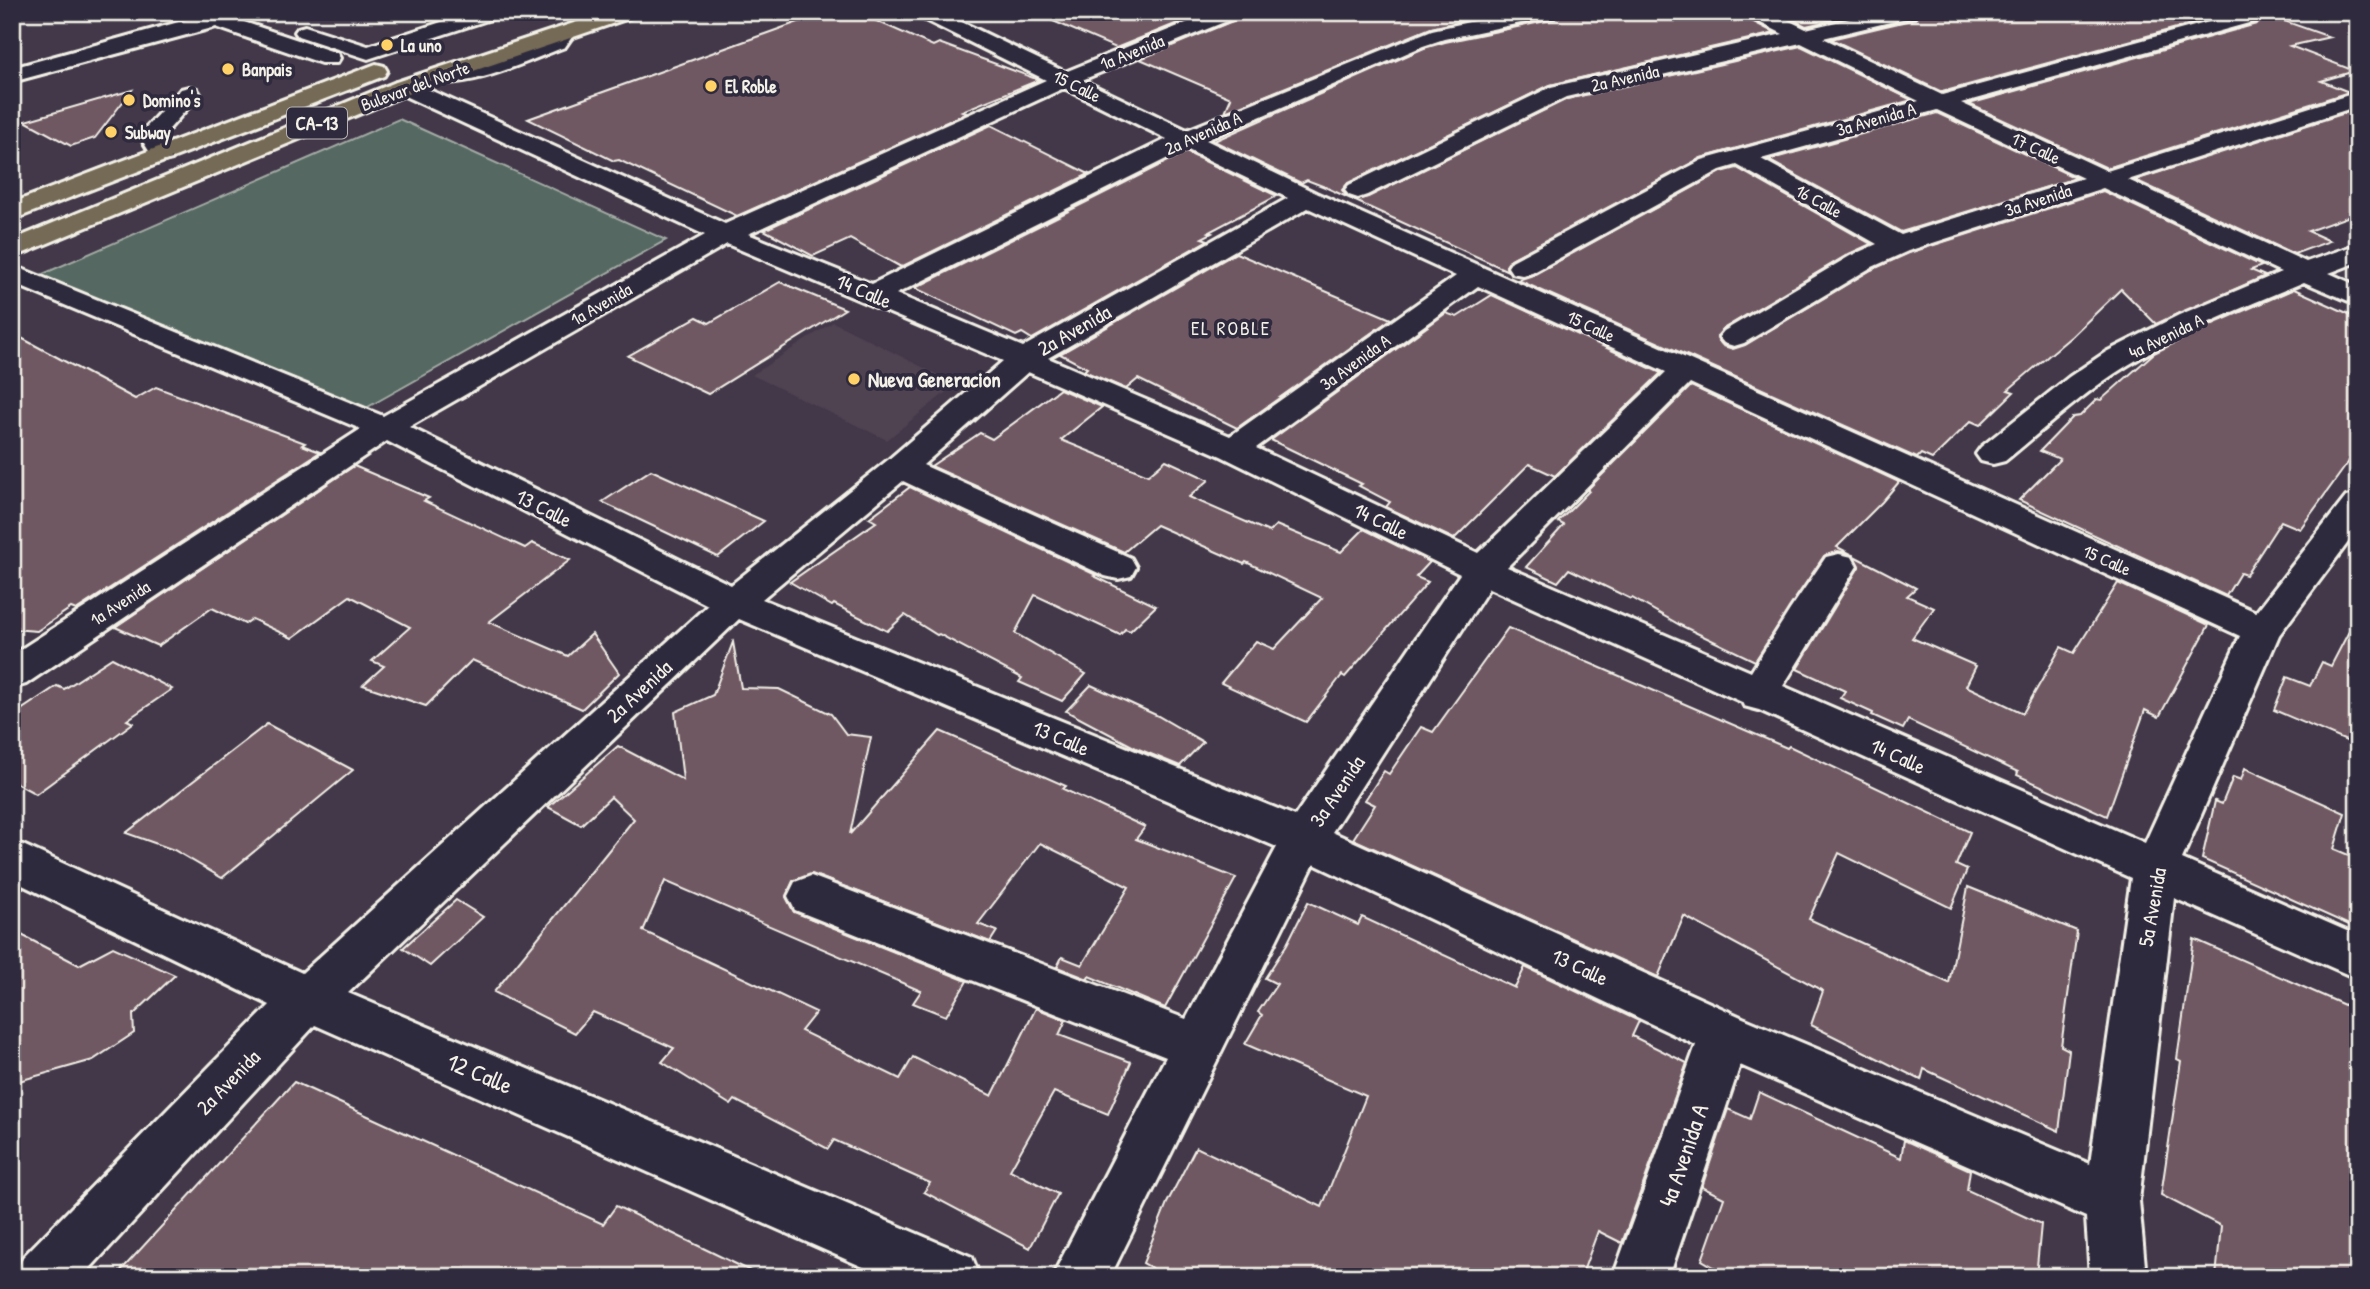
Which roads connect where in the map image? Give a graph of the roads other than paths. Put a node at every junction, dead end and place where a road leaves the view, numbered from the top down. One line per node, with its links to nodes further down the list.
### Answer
1 (628, 12): 20 (highway, Bulevar del Norte / CA-13)
2 (924, 12): 19 (street, 15 Calle)
3 (1233, 12): 19 (street, 1a Avenida)
4 (1547, 12): 24 (street, 2a Avenida A)
5 (1754, 12): 13 (street, 17 Calle)
6 (1908, 12): 13 (street, 2a Avenida)
7 (222, 16): 16 (street); 17 (street)
8 (399, 18): 12 (street)
9 (503, 18): 12 (street); 14 (highway, Bulevar del Norte / CA-13)
10 (2249, 18): 23 (street, 3a Avenida A)
11 (305, 32): 12 (street)
12 (438, 32): 14 (street)
13 (1805, 36): 23 (street, 17 Calle); 28 (street, 2a Avenida)
14 (463, 41): 17 (highway, Bulevar del Norte / CA-13); 31 (highway)
15 (12, 52): 16 (street)
16 (52, 65): 18 (street)
17 (371, 73): 25 (highway, Bulevar del Norte / CA-13)
18 (12, 75)
19 (1064, 80): 24 (street, 15 Calle); 32 (street, 1a Avenida)
20 (404, 87): 32 (street, 14 Calle); 38 (highway, Bulevar del Norte / CA-13)
21 (189, 94): 25 (street)
22 (2358, 99): 27 (street, 3a Avenida)
23 (1937, 101): 26 (street, 3a Avenida A); 27 (street, 17 Calle)
24 (1187, 139): 29 (street, 15 Calle); 39 (street, 2a Avenida A)
25 (163, 154): 30 (highway, Bulevar del Norte / CA-13)
26 (1740, 157): 33 (street, 16 Calle); 35 (street, 3a Avenida A)
27 (2104, 180): 33 (street, 3a Avenida); 36 (street, 17 Calle)
28 (1358, 190)
29 (1307, 198): 37 (street, 15 Calle); 42 (street, 2a Avenida)
30 (12, 212)
31 (12, 218)
32 (725, 234): 39 (street, 14 Calle); 44 (street, 1a Avenida)
33 (1898, 245): 41 (street, 3a Avenida)
34 (2358, 252): 36 (street, 4a Avenida A)
35 (1522, 267)
36 (2304, 272): 40 (street, 17 Calle); 46 (street, 4a Avenida A)
37 (1477, 274): 43 (street, 15 Calle); 45 (street, 3a Avenida A)
38 (18, 275): 44 (street, 13 Calle)
39 (873, 294): 42 (street, 14 Calle)
40 (2358, 297)
41 (1734, 337)
42 (1024, 359): 45 (street, 14 Calle); 47 (street, 2a Avenida)
43 (1686, 370): 51 (street, 3a Avenida); 53 (street, 15 Calle)
44 (385, 428): 52 (street, 13 Calle); 54 (street, 1a Avenida)
45 (1233, 449): 51 (street, 14 Calle)
46 (1993, 454)
47 (900, 467): 50 (street); 52 (street, 2a Avenida)
48 (2358, 505): 53 (street, 5a Avenida)
49 (1839, 566): 55 (street)
50 (1118, 568)
51 (1482, 570): 55 (street, 14 Calle); 56 (street, 3a Avenida)
52 (734, 602): 56 (street, 13 Calle); 61 (street, 2a Avenida)
53 (2262, 630): 58 (street, 5a Avenida)
54 (12, 674)
55 (1758, 695): 58 (street, 14 Calle)
56 (1304, 839): 62 (street, 13 Calle); 63 (street, 3a Avenida)
57 (12, 859): 61 (street, 12 Calle)
58 (2155, 870): 60 (street, 14 Calle); 64 (street, 5a Avenida)
59 (811, 895): 63 (street)
60 (2358, 958)
61 (308, 999): 65 (street, 2a Avenida); 66 (street, 12 Calle)
62 (1725, 1034): 64 (street, 13 Calle); 68 (street, 4a Avenida A)
63 (1197, 1046): 67 (street, 3a Avenida)
64 (2112, 1201): 69 (street, 5a Avenida)
65 (43, 1277)
66 (952, 1277)
67 (1080, 1277)
68 (1641, 1277)
69 (2118, 1277)

